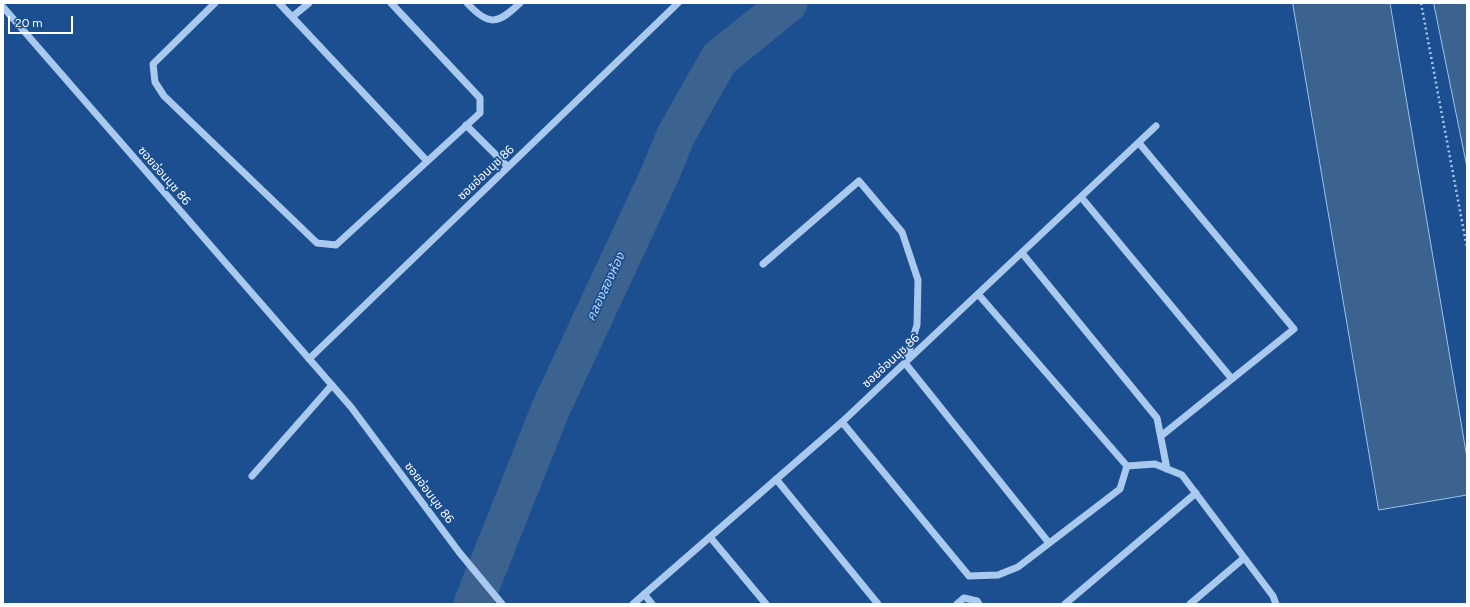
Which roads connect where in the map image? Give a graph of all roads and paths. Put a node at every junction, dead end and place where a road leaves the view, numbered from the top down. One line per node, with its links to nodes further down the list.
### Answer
1 (215, 3): 14 (street)
2 (279, 3): 10 (street)
3 (308, 3): 10 (street)
4 (391, 3): 11 (street)
5 (467, 3): 6 (street)
6 (520, 3)
7 (678, 3): 15 (street, ซอยอ่อนนุช 86)
8 (1421, 3): 17 (path)
9 (3, 7): 21 (street, ซอยอ่อนนุช 86)
10 (292, 17): 14 (street)
11 (466, 125): 14 (street); 15 (street)
12 (1156, 126): 13 (street, ซอยอ่อนนุช 86)
13 (1139, 143): 16 (street, ซอยอ่อนนุช 86); 23 (street)
14 (427, 161)
15 (508, 167): 21 (street, ซอยอ่อนนุช 86)
16 (1081, 197): 18 (street, ซอยอ่อนนุช 86); 23 (street)
17 (1467, 248)
18 (1022, 253): 20 (street, ซอยอ่อนนุช 86); 26 (street)
19 (763, 264): 22 (street)
20 (978, 294): 22 (street, ซอยอ่อนนุช 86); 27 (street)
21 (309, 359): 24 (street, ซอยอ่อนนุช 86)
22 (905, 363): 25 (street, ซอยอ่อนนุช 86); 33 (street)
23 (1232, 379): 26 (street)
24 (332, 385): 29 (street); 36 (street, ซอยอ่อนนุช 86)
25 (842, 422): 30 (street, ซอยอ่อนนุช 86); 33 (street)
26 (1161, 436): 28 (street)
27 (1127, 466): 28 (street); 33 (street)
28 (1167, 469): 31 (street)
29 (252, 476)
30 (776, 479): 32 (street, ซอยอ่อนนุช 86); 40 (street)
31 (1196, 493): 34 (street); 43 (street)
32 (710, 537): 35 (street, ซอยอ่อนนุช 86); 39 (street)
33 (1049, 543)
34 (1244, 558): 44 (street); 45 (street)
35 (644, 594): 37 (street, ซอยอ่อนนุช 86); 38 (street)
36 (502, 604)
37 (633, 604)
38 (652, 604)
39 (766, 604)
40 (878, 604)
41 (957, 604): 42 (street)
42 (979, 604)
43 (1065, 604)
44 (1190, 604)
45 (1276, 604)

